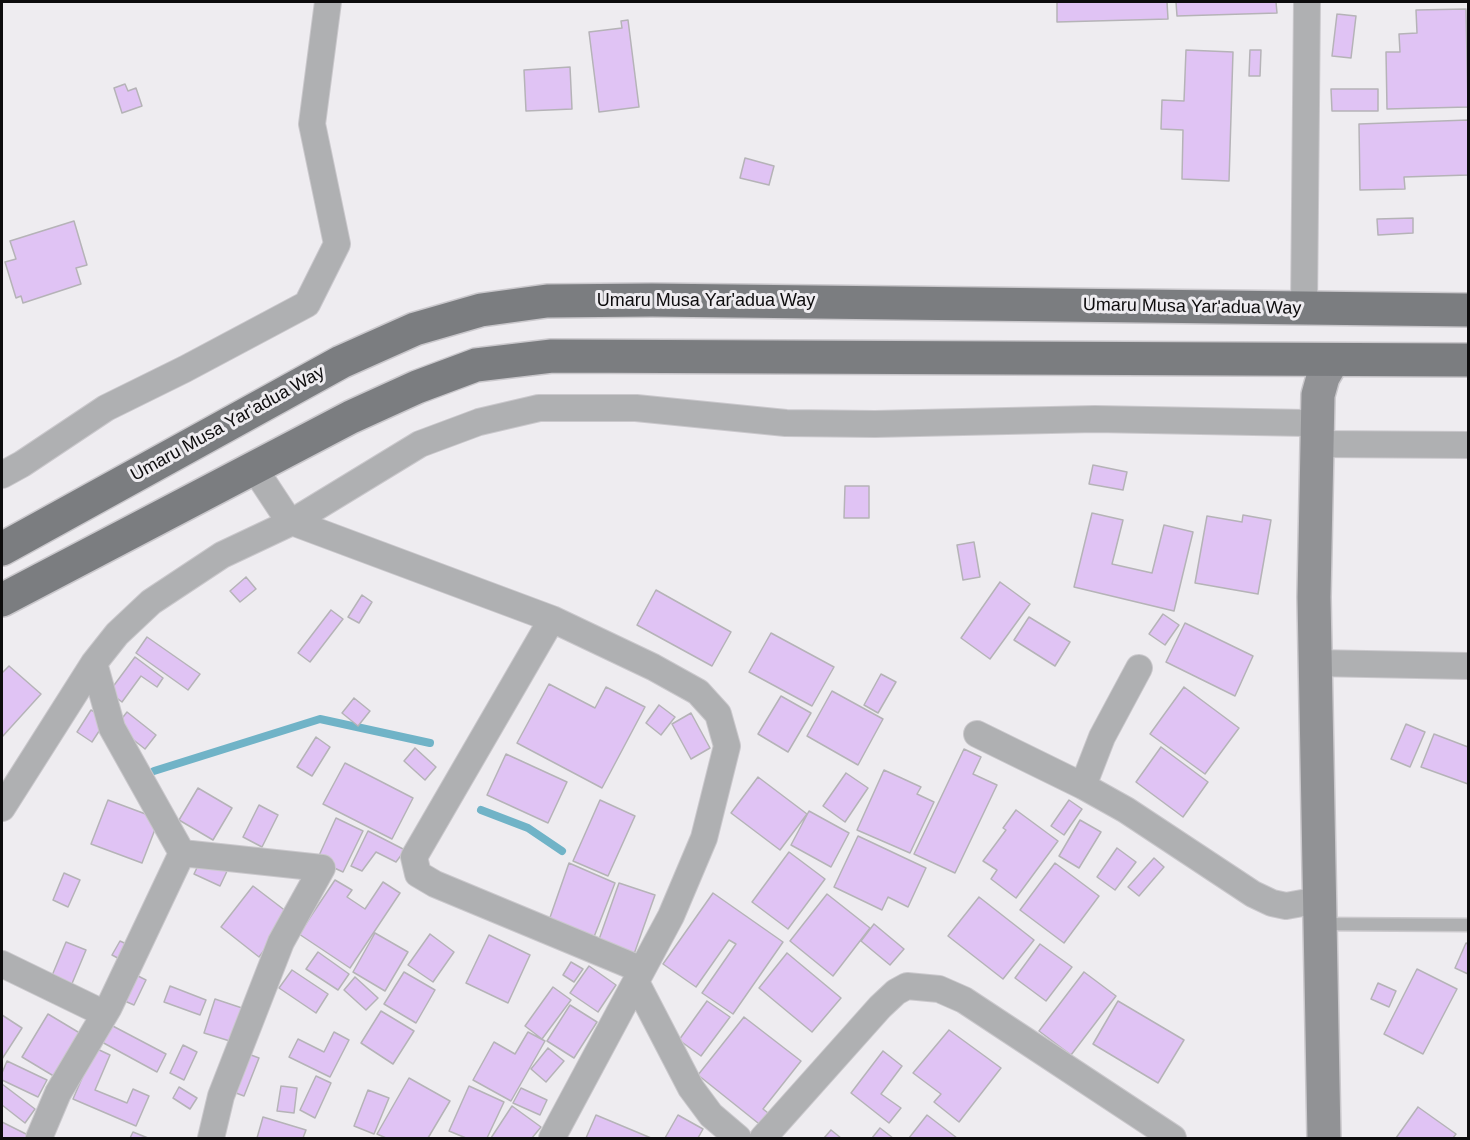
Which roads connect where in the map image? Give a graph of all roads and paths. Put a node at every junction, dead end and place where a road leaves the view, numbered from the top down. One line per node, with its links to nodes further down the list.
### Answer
1 (328, 2): 11 (street)
2 (1307, 2): 3 (street)
3 (1304, 309): 4 (main road, Umaru Musa Yar'adua Way); 13 (main road, Umaru Musa Yar'adua Way)
4 (1468, 310)
5 (1291, 360): 6 (main road); 8 (main road); 10 (main road)
6 (1333, 360): 7 (main road); 8 (main road)
7 (1468, 360)
8 (1312, 433): 9 (street); 12 (street); 17 (main road); 24 (main road)
9 (1468, 445)
10 (254, 468): 12 (street); 14 (main road)
11 (2, 475)
12 (292, 522): 15 (street); 16 (street)
13 (2, 549)
14 (2, 600)
15 (552, 619): 27 (street); 27 (street)
16 (94, 663): 22 (street); 23 (street)
17 (1315, 663): 18 (street); 24 (main road)
18 (1468, 666)
19 (1140, 668): 21 (street)
20 (977, 734): 21 (street)
21 (1083, 786): 24 (street)
22 (2, 808)
23 (182, 853): 28 (street); 30 (street)
24 (1314, 913): 25 (lane); 35 (main road); 36 (main road)
25 (1468, 925)
26 (2, 964): 28 (street)
27 (639, 976): 31 (street); 32 (street)
28 (105, 1014): 29 (street)
29 (39, 1138)
30 (211, 1138)
31 (552, 1138)
32 (738, 1138)
33 (763, 1138): 34 (street)
34 (1173, 1138)
35 (1306, 1138)
36 (1324, 1138)

